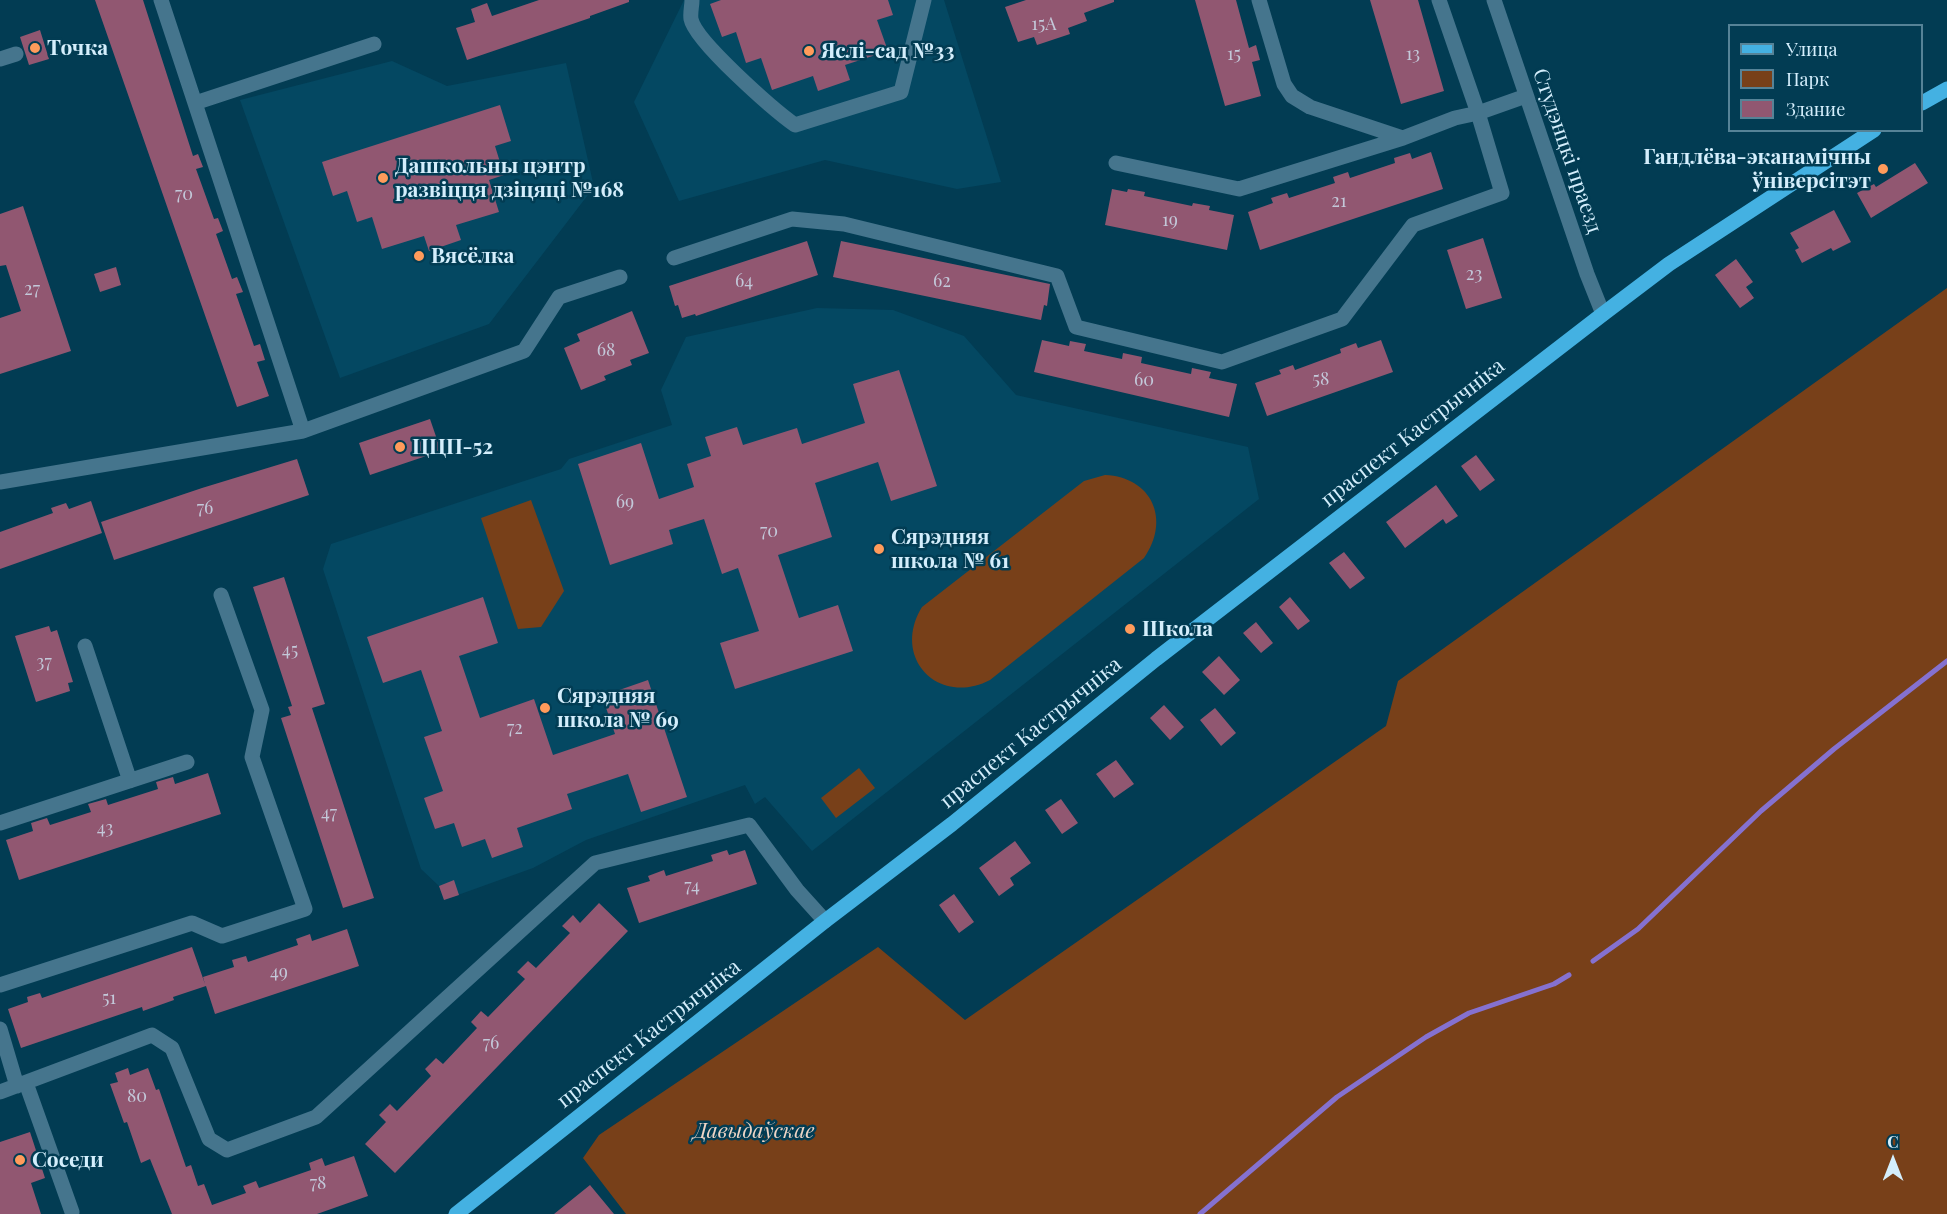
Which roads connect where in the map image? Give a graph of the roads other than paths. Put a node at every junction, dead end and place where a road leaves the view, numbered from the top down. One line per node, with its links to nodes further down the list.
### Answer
1 (161, 0): 13 (street)
2 (692, 0): 3 (street)
3 (924, 0)
4 (1259, 0): 16 (street)
5 (1439, 0): 14 (street)
6 (1494, 0): 11 (street, Студэнцкі праезд)
7 (374, 44): 13 (street)
8 (16, 54): 9 (street)
9 (0, 59)
10 (1947, 89): 12 (main road)
11 (1526, 96): 14 (street); 20 (street, Студэнцкі праезд)
12 (1923, 102)
13 (195, 103): 21 (street)
14 (1478, 113): 16 (street); 18 (street)
15 (1871, 132): 20 (main road, праспект Кастрычніка)
16 (1403, 138): 17 (street)
17 (1116, 163)
18 (674, 258)
19 (620, 277): 21 (street)
20 (1603, 314): 28 (main road, праспект Кастрычніка)
21 (303, 431): 22 (street)
22 (0, 482)
23 (221, 595): 29 (street)
24 (85, 646): 26 (street)
25 (187, 762): 26 (street)
26 (130, 781): 27 (street)
27 (0, 823)
28 (825, 921): 31 (street); 34 (main road, праспект Кастрычніка)
29 (0, 985)
30 (0, 1029): 31 (street)
31 (21, 1084): 32 (street); 33 (street)
32 (0, 1092)
33 (72, 1212)
34 (456, 1214)

